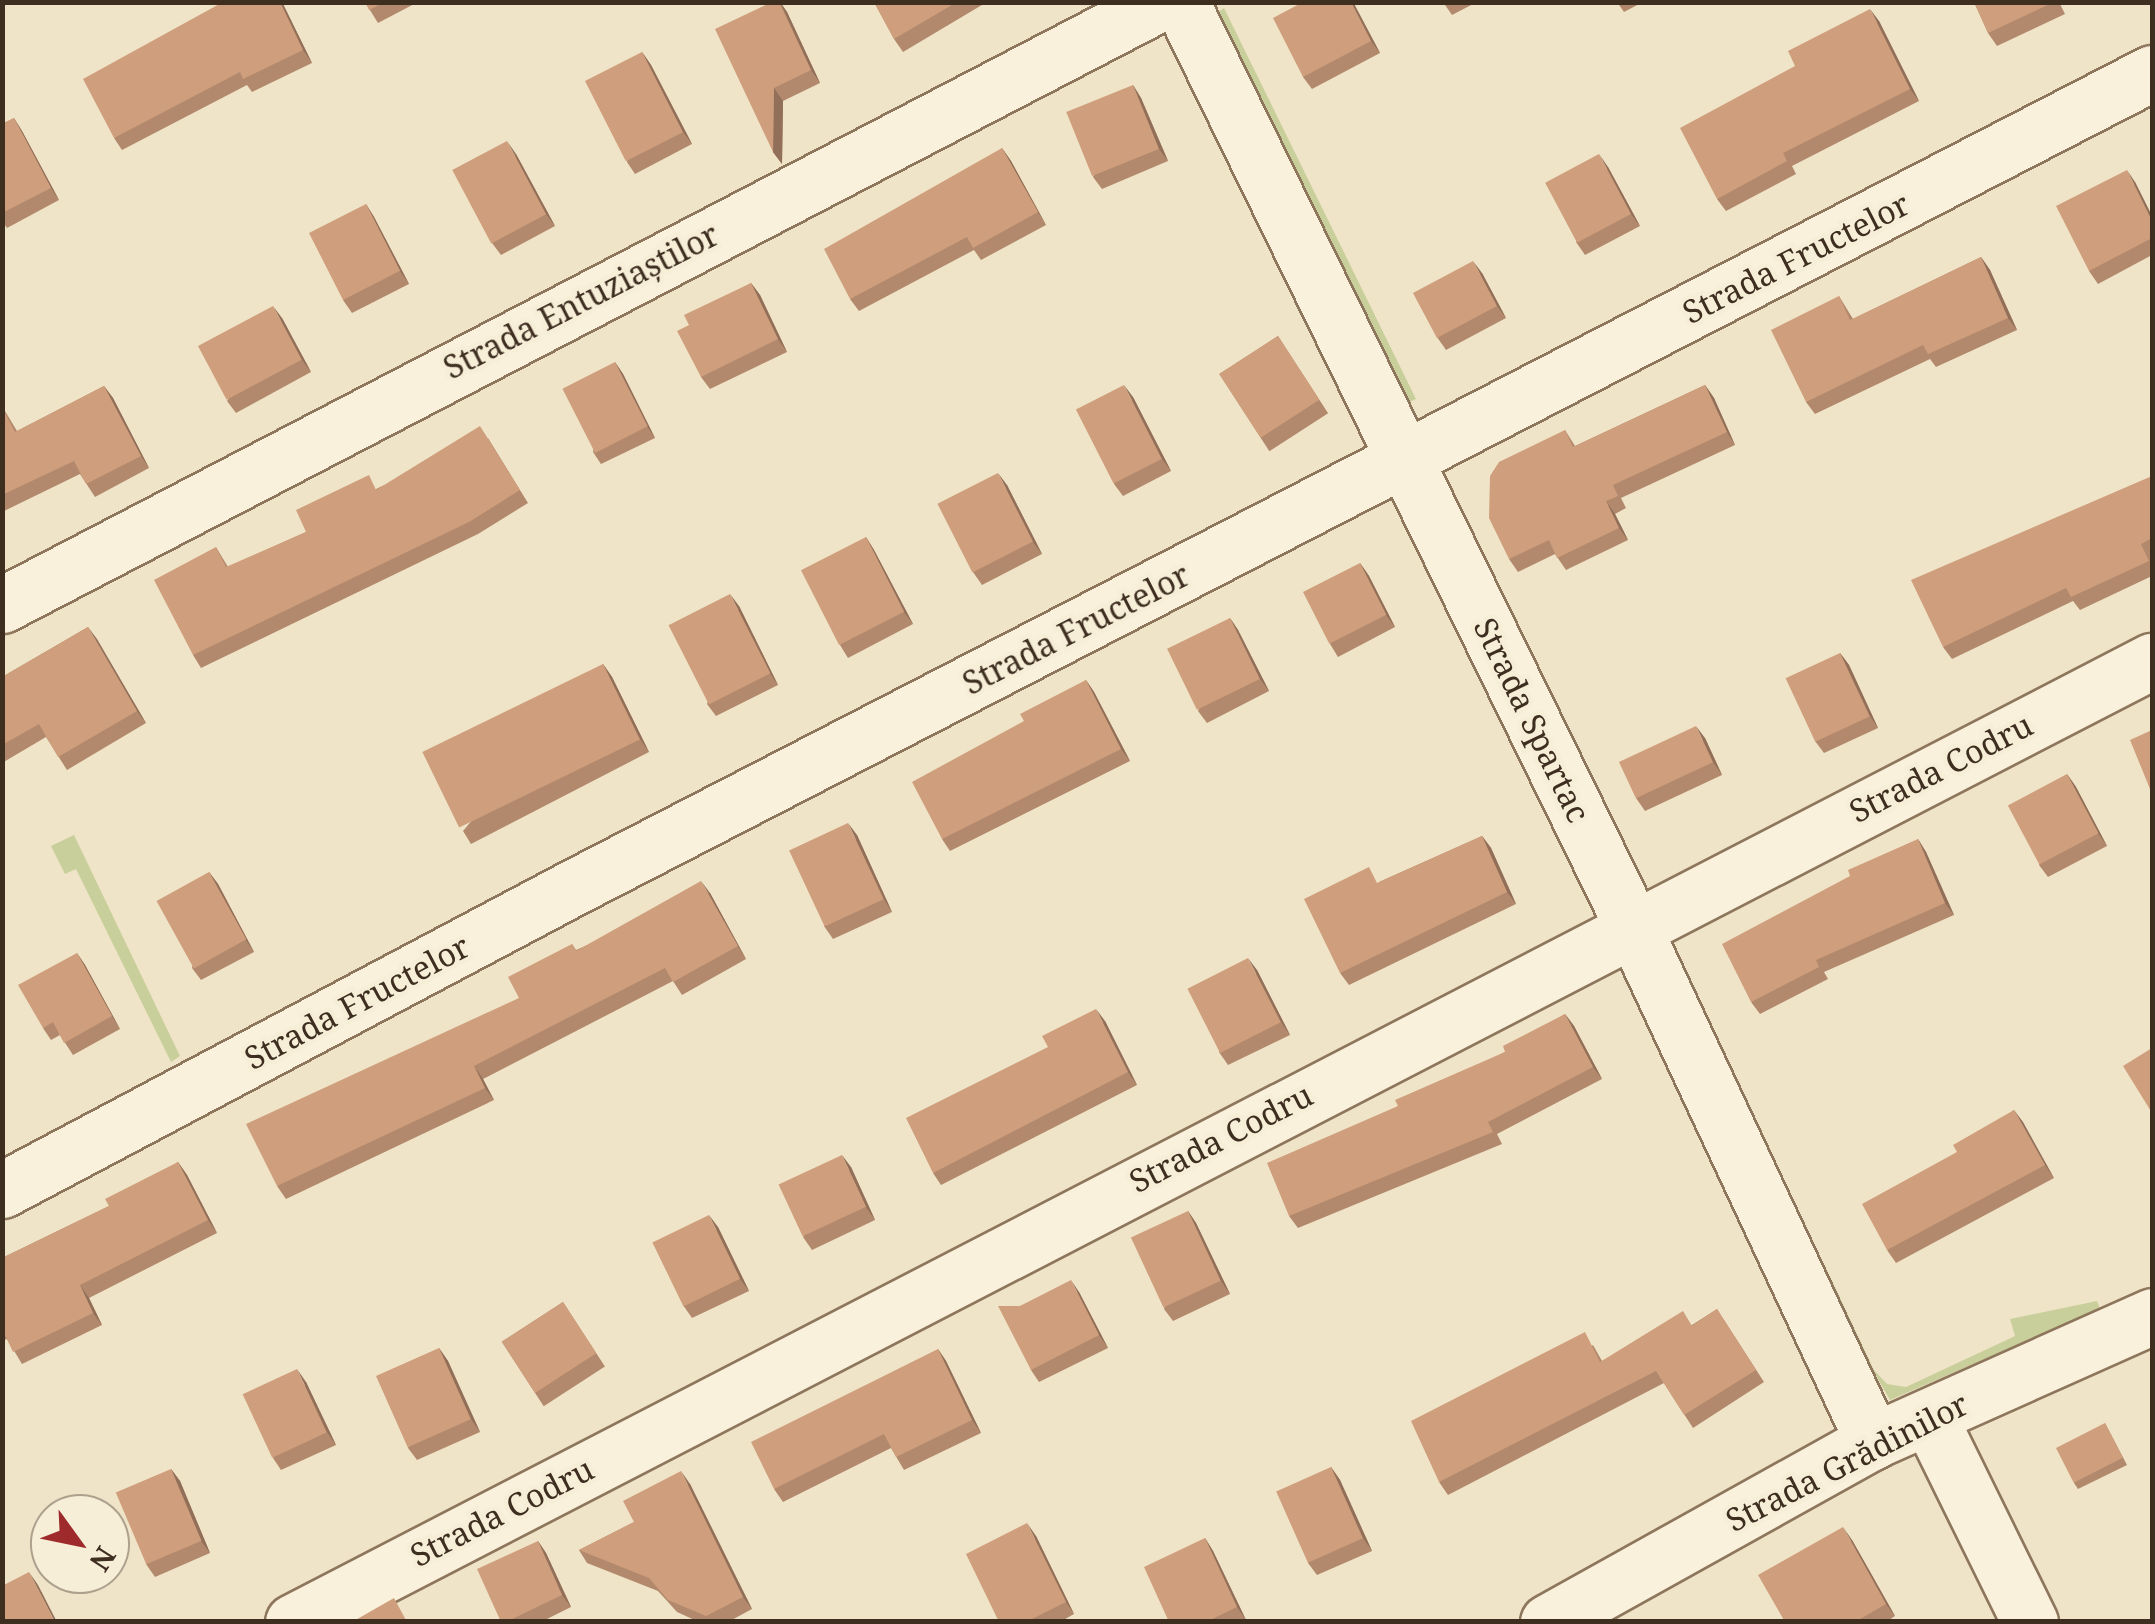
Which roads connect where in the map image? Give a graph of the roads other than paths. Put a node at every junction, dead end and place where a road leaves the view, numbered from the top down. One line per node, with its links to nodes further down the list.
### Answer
1 (1162, 2): 5 (street, Strada Entuziaștilor)
2 (1181, 2): 4 (street, Strada Spartac)
3 (2152, 73): 4 (street, Strada Fructelor)
4 (1405, 460): 7 (street, Strada Spartac); 8 (street, Strada Fructelor)
5 (2, 605)
6 (2152, 662): 7 (street, Strada Codru)
7 (1632, 925): 11 (street, Strada Spartac); 12 (street, Strada Codru)
8 (2, 1190)
9 (2152, 1316): 10 (street, Strada Grădinilor)
10 (1929, 1417): 11 (street, Strada Grădinilor); 14 (street)
11 (1873, 1442): 13 (street, Strada Grădinilor)
12 (292, 1622)
13 (1548, 1622)
14 (2030, 1622)

